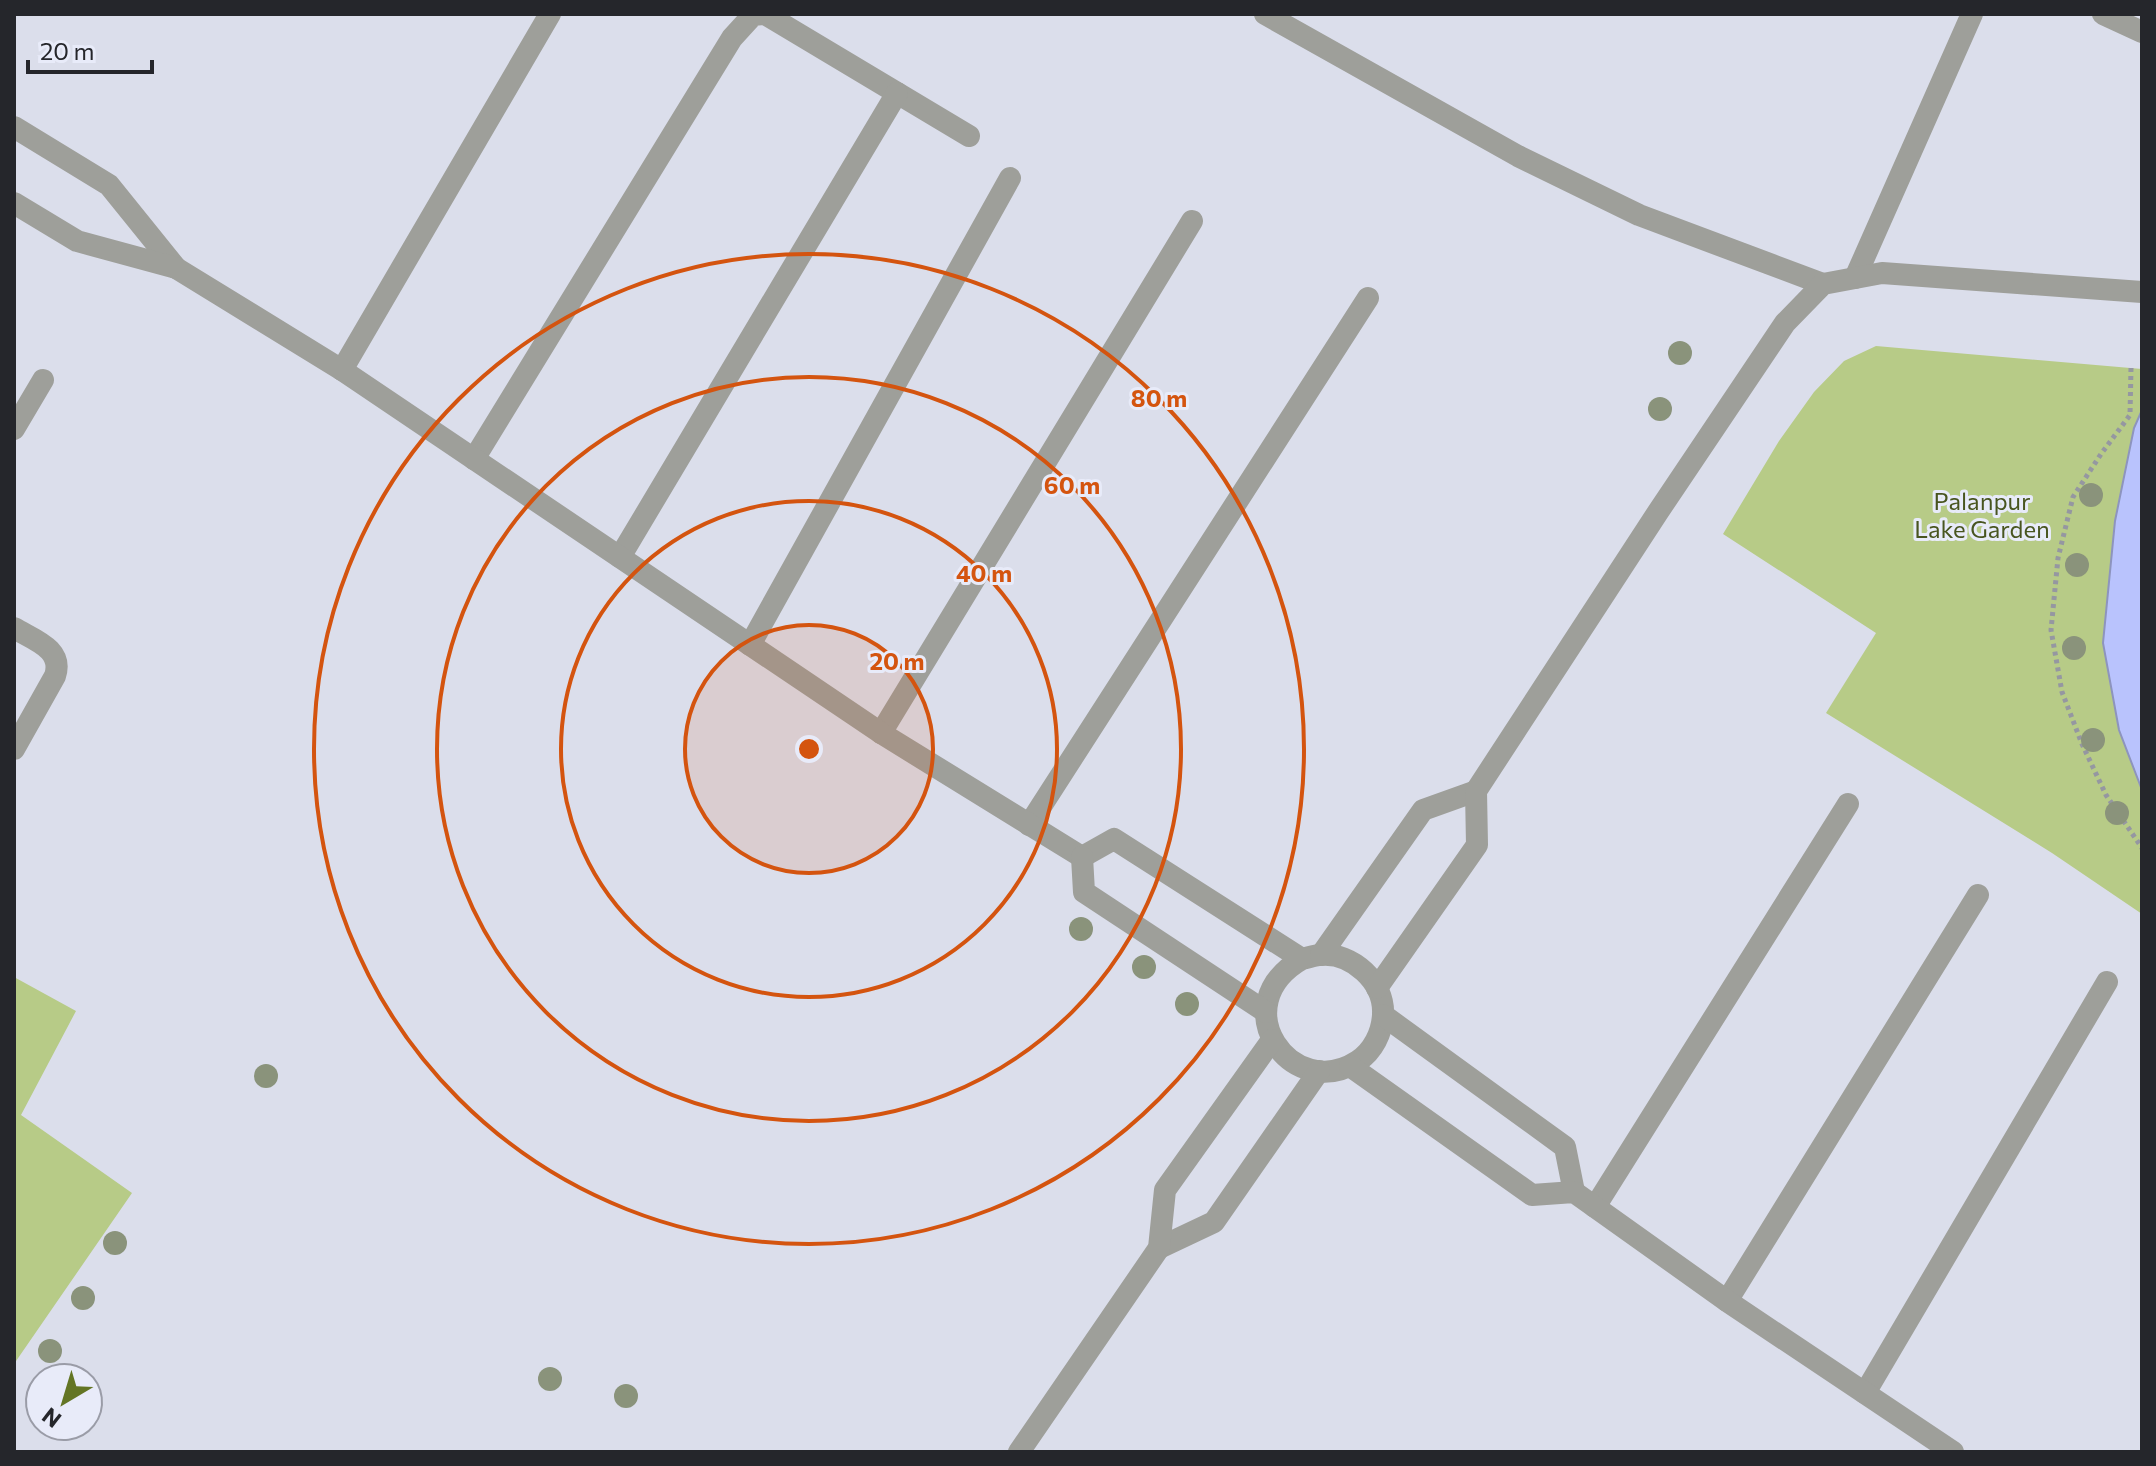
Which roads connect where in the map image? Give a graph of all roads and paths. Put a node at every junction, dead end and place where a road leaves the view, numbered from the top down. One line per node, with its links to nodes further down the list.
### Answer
1 (550, 14): 18 (street)
2 (1265, 14): 14 (street)
3 (1972, 14): 13 (street)
4 (2103, 14): 5 (street)
5 (2142, 32)
6 (897, 93): 8 (street); 21 (street); 22 (street)
7 (14, 127): 12 (street)
8 (969, 136)
9 (1010, 178): 24 (street)
10 (14, 203): 12 (street)
11 (1192, 221): 25 (street)
12 (176, 268): 18 (street)
13 (1855, 278): 14 (street); 15 (street)
14 (1823, 284): 27 (street)
15 (2142, 292)
16 (1368, 298): 29 (street)
17 (2131, 368): 30 (path)
18 (342, 370): 21 (street)
19 (43, 380): 20 (street)
20 (14, 429)
21 (474, 459): 22 (street)
22 (620, 557): 24 (street)
23 (14, 628): 26 (street)
24 (750, 645): 25 (street)
25 (881, 733): 29 (street)
26 (14, 749)
27 (1476, 791): 33 (street); 35 (street)
28 (1848, 804): 42 (street)
29 (1029, 825): 31 (street)
30 (2142, 848)
31 (1082, 857): 33 (street); 36 (street)
32 (1978, 895): 44 (street)
33 (1311, 957): 35 (street); 36 (street)
34 (2107, 982): 45 (street)
35 (1377, 988): 37 (street)
36 (1266, 1012): 38 (street)
37 (1383, 1015): 39 (street); 41 (street)
38 (1272, 1040): 40 (street); 43 (street)
39 (1350, 1066): 40 (street); 41 (street)
40 (1319, 1071): 43 (street)
41 (1574, 1192): 42 (street)
42 (1595, 1207): 44 (street)
43 (1159, 1248): 46 (street)
44 (1727, 1301): 45 (street)
45 (1865, 1393): 47 (street)
46 (1019, 1452)
47 (1953, 1452)

